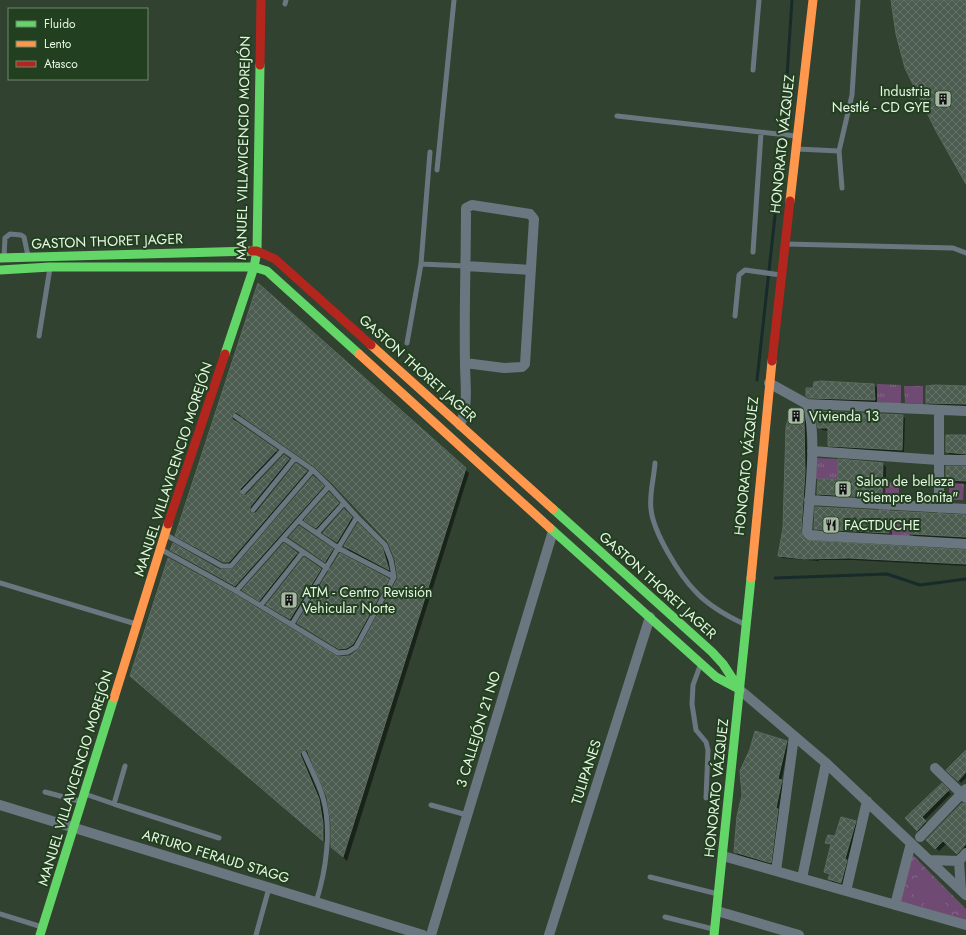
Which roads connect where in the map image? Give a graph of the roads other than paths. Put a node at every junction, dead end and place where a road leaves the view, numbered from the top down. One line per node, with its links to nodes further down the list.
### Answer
1 (261, 0): 16 (street, MANUEL VILLAVICENCIO MOREJÓN)
2 (454, 0): 13 (lane)
3 (759, 0): 6 (lane)
4 (813, 0): 9 (street, HONORATO VÁZQUEZ)
5 (858, 0): 11 (lane)
6 (753, 70)
7 (617, 116): 8 (lane)
8 (761, 133): 9 (lane); 17 (lane)
9 (797, 136): 10 (street, HONORATO VÁZQUEZ)
10 (796, 149): 11 (lane); 15 (street, HONORATO VÁZQUEZ)
11 (839, 151): 14 (lane)
12 (430, 152): 21 (lane)
13 (437, 170)
14 (842, 188)
15 (785, 244): 18 (lane); 27 (street, HONORATO VÁZQUEZ)
16 (257, 251): 19 (street, GASTON THORET JAGER); 24 (street, MANUEL VILLAVICENCIO MOREJÓN); 37 (street, GASTON THORET JAGER)
17 (753, 252)
18 (966, 253)
19 (28, 257): 20 (street, GASTON THORET JAGER); 20 (lane)
20 (2, 258)
21 (421, 264): 22 (lane); 30 (lane)
22 (466, 266): 26 (street); 26 (street); 31 (street)
23 (50, 267): 24 (street, GASTON THORET JAGER); 25 (street, GASTON THORET JAGER); 29 (lane)
24 (254, 267): 54 (street, GASTON THORET JAGER); 56 (street, MANUEL VILLAVICENCIO MOREJÓN)
25 (0, 270)
26 (531, 270): 31 (street)
27 (782, 275): 28 (lane); 32 (street, HONORATO VÁZQUEZ)
28 (735, 316)
29 (39, 336)
30 (407, 343)
31 (465, 363): 37 (street)
32 (769, 383): 33 (street); 69 (street, HONORATO VÁZQUEZ)
33 (807, 404): 34 (street); 39 (street)
34 (939, 410): 35 (street); 41 (street)
35 (966, 411)
36 (235, 416): 38 (lane)
37 (460, 425): 72 (street, GASTON THORET JAGER)
38 (284, 450): 40 (lane); 46 (lane)
39 (812, 451): 41 (street); 47 (street)
40 (295, 458): 44 (lane); 51 (lane)
41 (938, 460): 42 (street); 49 (street)
42 (966, 460)
43 (655, 463): 69 (lane)
44 (313, 470): 45 (lane); 56 (lane)
45 (329, 486): 48 (lane); 53 (lane)
46 (243, 492)
47 (808, 500): 49 (street); 58 (street)
48 (344, 503): 52 (lane); 55 (lane)
49 (940, 508): 50 (street)
50 (966, 509)
51 (253, 510)
52 (357, 517): 59 (lane); 63 (lane)
53 (299, 521): 55 (lane); 57 (lane)
54 (553, 531): 67 (street, GASTON THORET JAGER); 86 (street, 3 CALLEJÓN 21 NO)
55 (317, 533): 59 (lane)
56 (165, 534): 60 (street, MANUEL VILLAVICENCIO MOREJÓN)
57 (283, 538): 61 (lane); 65 (lane)
58 (966, 544)
59 (338, 548): 62 (lane); 63 (lane)
60 (160, 549): 65 (lane); 70 (street, MANUEL VILLAVICENCIO MOREJÓN)
61 (303, 552): 62 (lane); 66 (lane)
62 (327, 568): 68 (lane)
63 (394, 577): 68 (lane)
64 (0, 583): 70 (lane)
65 (236, 591): 66 (lane)
66 (260, 605): 68 (lane)
67 (650, 617): 71 (street, GASTON THORET JAGER); 111 (street, TULIPANES)
68 (292, 624)
69 (745, 624): 72 (street, HONORATO VÁZQUEZ)
70 (137, 625): 80 (street, MANUEL VILLAVICENCIO MOREJÓN)
71 (700, 663): 72 (street, GASTON THORET JAGER); 81 (lane)
72 (740, 690): 73 (street, GASTON THORET JAGER); 90 (street, HONORATO VÁZQUEZ)
73 (794, 736): 75 (street, GASTON THORET JAGER); 93 (street)
74 (304, 753): 100 (lane)
75 (826, 763): 82 (street, GASTON THORET JAGER); 95 (street)
76 (126, 766): 83 (lane)
77 (935, 768): 79 (street)
78 (45, 792): 80 (lane)
79 (965, 794): 89 (street)
80 (83, 798): 83 (lane); 87 (street, MANUEL VILLAVICENCIO MOREJÓN)
81 (706, 798)
82 (867, 801): 89 (street, GASTON THORET JAGER); 97 (street)
83 (114, 804): 88 (lane)
84 (0, 805): 87 (street, ARTURO FERAUD STAGG)
85 (431, 805): 86 (lane)
86 (467, 815): 110 (street, 3 CALLEJÓN 21 NO)
87 (74, 827): 96 (street, ARTURO FERAUD STAGG); 106 (street, MANUEL VILLAVICENCIO MOREJÓN)
88 (219, 838)
89 (916, 840): 92 (street, GASTON THORET JAGER); 101 (street)
90 (723, 856): 93 (street); 99 (street, HONORATO VÁZQUEZ)
91 (962, 857): 92 (street); 98 (street)
92 (929, 860): 98 (street, GASTON THORET JAGER)
93 (776, 871): 95 (street)
94 (650, 877): 99 (lane)
95 (802, 878): 97 (street)
96 (269, 888): 100 (street, ARTURO FERAUD STAGG); 108 (lane)
97 (846, 891): 101 (street)
98 (963, 893)
99 (719, 894): 102 (street, HONORATO VÁZQUEZ)
100 (316, 902): 109 (street, ARTURO FERAUD STAGG)
101 (895, 905): 105 (street)
102 (717, 910): 107 (street, HONORATO VÁZQUEZ); 112 (street)
103 (0, 914): 106 (lane)
104 (665, 917): 107 (lane)
105 (966, 925)
106 (41, 931)
107 (714, 932)
108 (256, 935)
109 (423, 935)
110 (431, 935)
111 (549, 935)
112 (798, 935)

